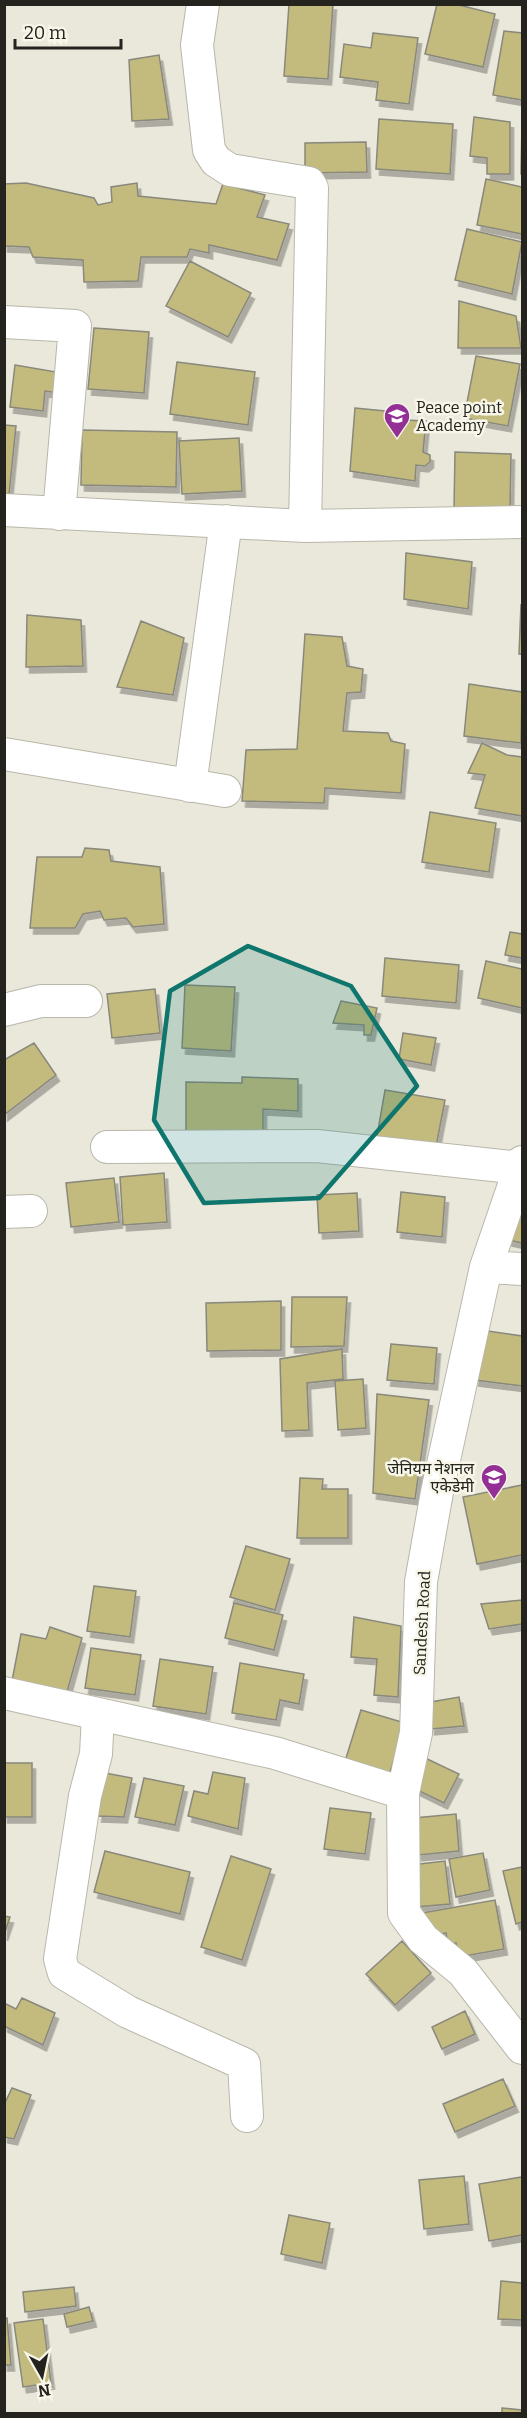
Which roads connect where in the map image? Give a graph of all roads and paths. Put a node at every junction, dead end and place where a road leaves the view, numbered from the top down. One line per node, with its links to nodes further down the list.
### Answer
1 (202, 4): 7 (street)
2 (4, 322): 4 (street)
3 (4, 510): 4 (street)
4 (59, 514): 5 (street)
5 (226, 522): 7 (street); 9 (street)
6 (522, 522): 7 (street)
7 (305, 526)
8 (4, 754): 9 (street)
9 (190, 786): 10 (street)
10 (225, 791)
11 (86, 1001): 12 (street)
12 (4, 1010)
13 (107, 1148): 14 (street)
14 (521, 1165): 15 (street, Sandesh Road)
15 (486, 1267): 16 (street); 19 (street, Sandesh Road)
16 (522, 1269)
17 (4, 1693): 18 (street)
18 (98, 1715): 19 (street); 21 (street)
19 (402, 1793): 20 (street, Sandesh Road)
20 (522, 2048)
21 (247, 2116)

